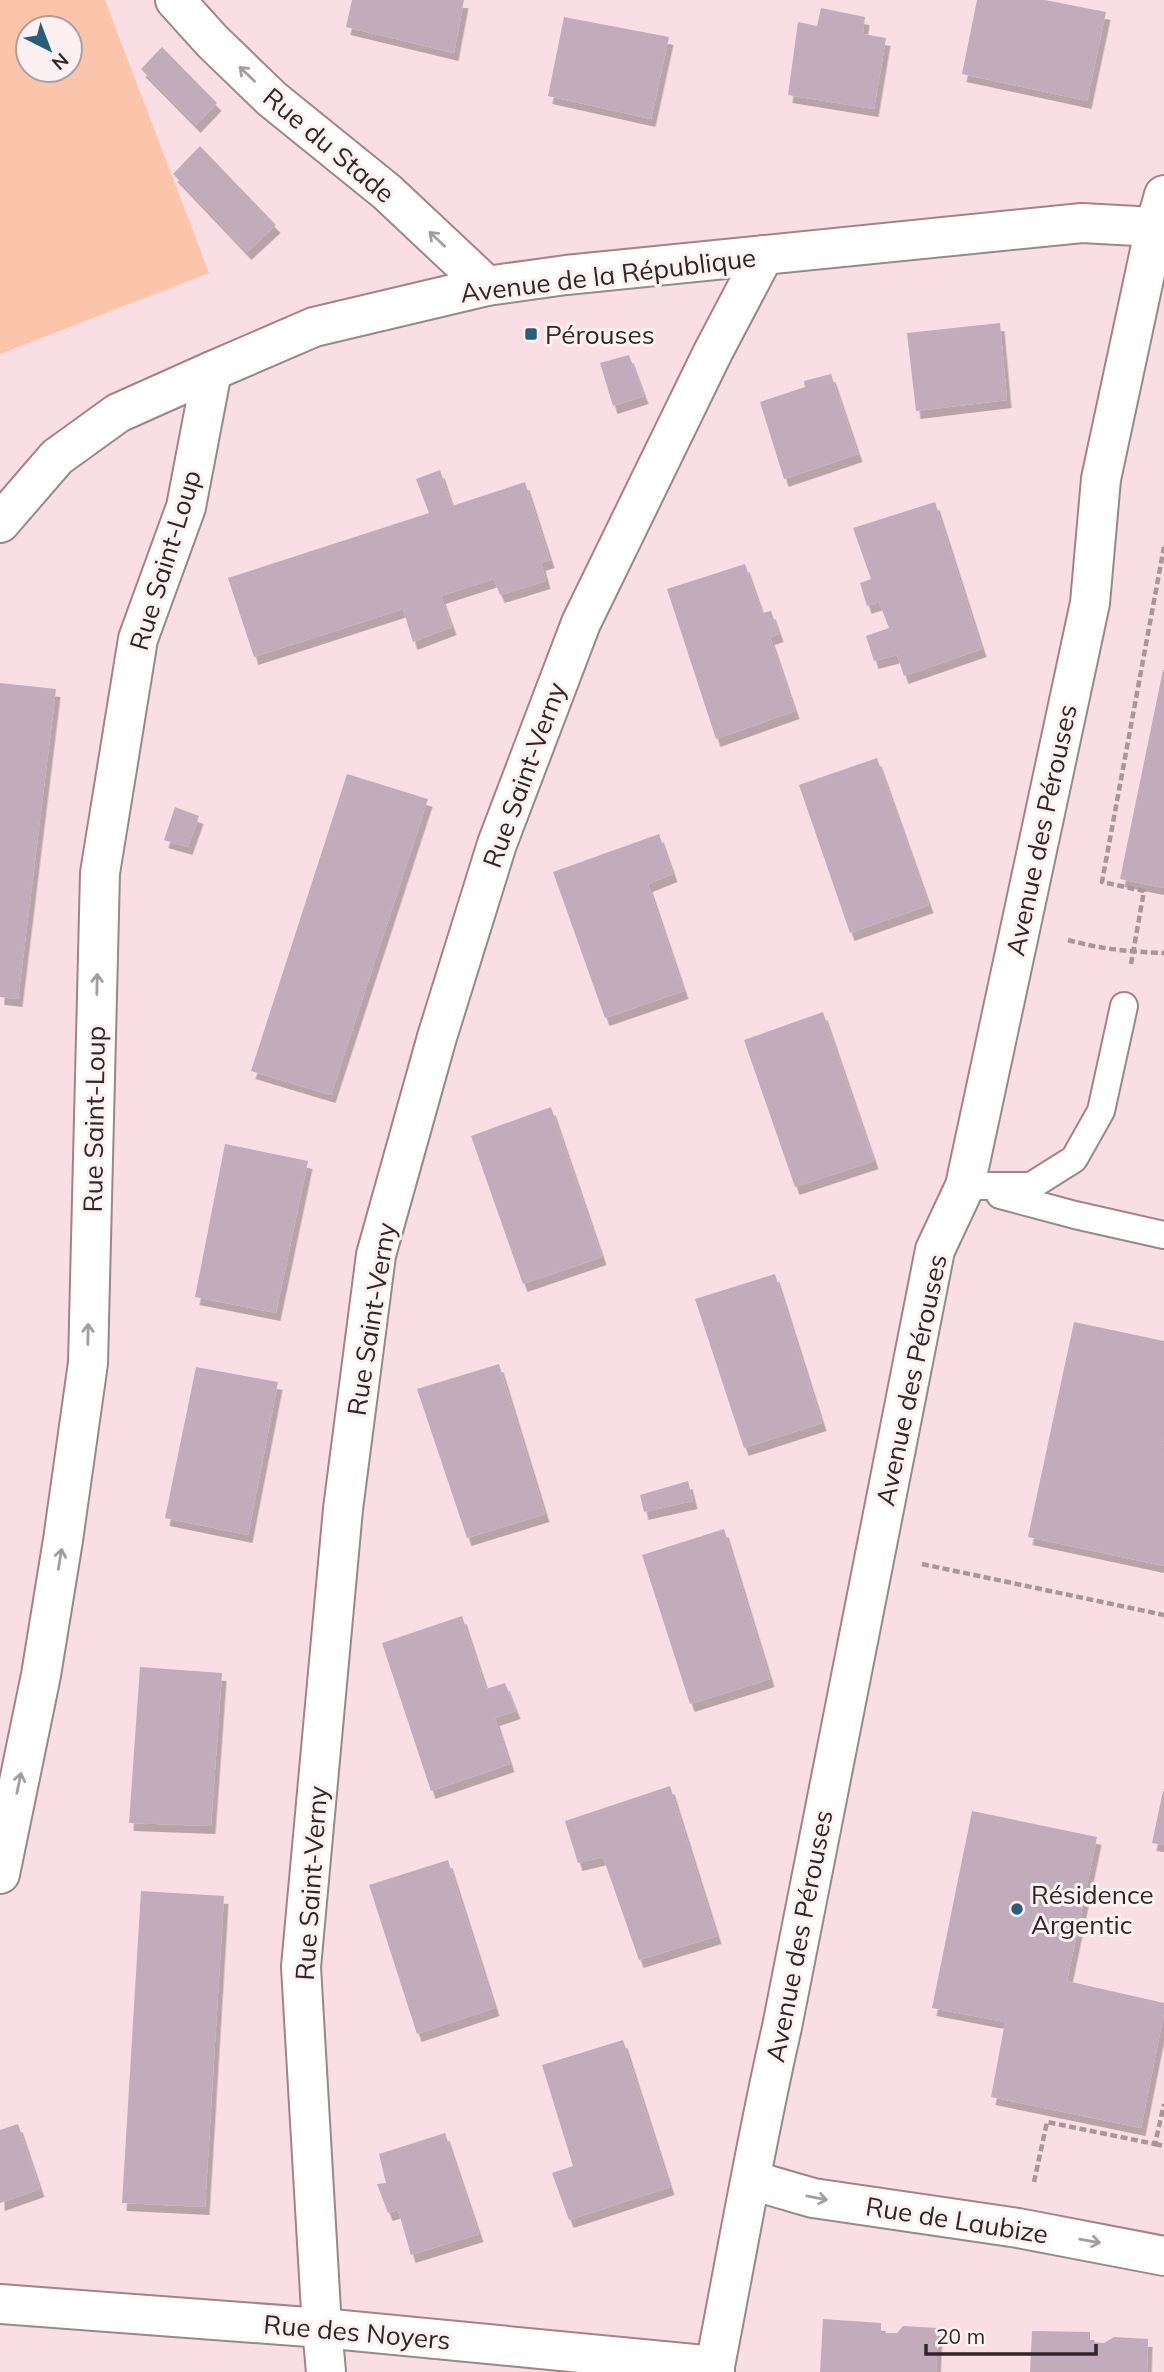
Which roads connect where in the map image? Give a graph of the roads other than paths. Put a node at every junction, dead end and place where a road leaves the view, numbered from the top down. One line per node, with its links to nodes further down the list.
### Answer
1 (175, 0): 4 (street, Rue du Stade, one-way to 1)
2 (1159, 211): 3 (street, Avenue de la République); 8 (street, Avenue des Pérouses)
3 (764, 255): 4 (street, Avenue de la République); 14 (street, Rue Saint-Verny)
4 (486, 286): 5 (street, Avenue de la République)
5 (212, 371): 6 (street, Avenue de la République); 10 (street, Rue Saint-Loup, one-way to 5)
6 (0, 523)
7 (1124, 1006): 8 (lane)
8 (965, 1186): 9 (lane); 11 (street, Avenue des Pérouses)
9 (1164, 1235)
10 (0, 1874)
11 (751, 2180): 12 (street, Rue de Laubize, one-way to 12); 15 (street, Avenue des Pérouses)
12 (1164, 2256)
13 (0, 2304): 14 (street, Rue des Noyers)
14 (322, 2328): 15 (street, Rue des Noyers); 16 (street, Rue Saint-Verny)
15 (715, 2369)
16 (326, 2372)

